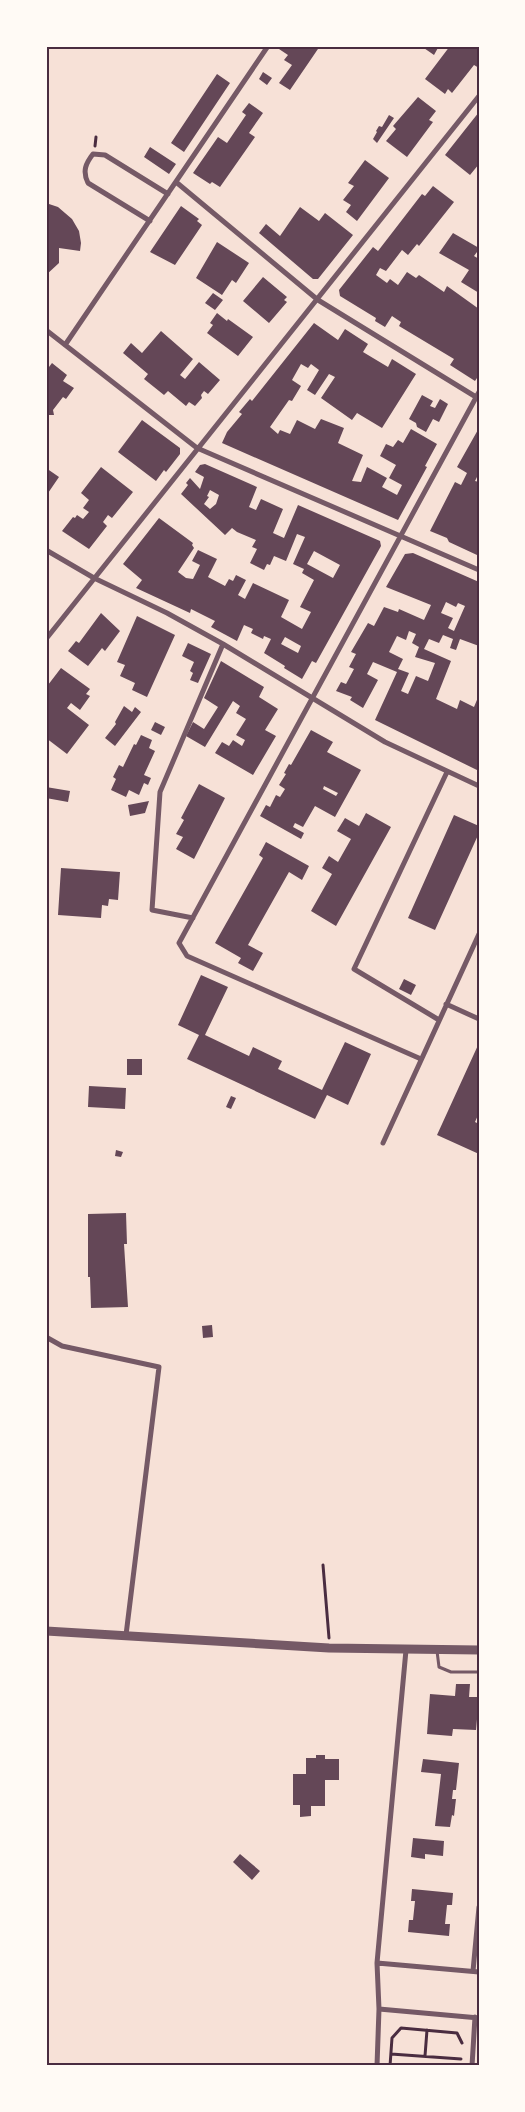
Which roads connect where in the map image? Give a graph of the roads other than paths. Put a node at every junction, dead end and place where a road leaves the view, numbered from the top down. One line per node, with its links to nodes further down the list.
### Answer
1 (268, 46): 3 (street)
2 (479, 96): 6 (street)
3 (176, 182): 4 (street); 6 (street)
4 (168, 194): 5 (street); 5 (street)
5 (150, 221): 8 (street)
6 (318, 300): 9 (street); 10 (street)
7 (46, 330): 8 (street)
8 (65, 345): 10 (street)
9 (477, 395): 11 (street)
10 (197, 448): 11 (street); 14 (street)
11 (401, 537): 13 (street); 17 (street)
12 (46, 550): 14 (street)
13 (479, 570)
14 (94, 578): 15 (street); 16 (street)
15 (46, 639)
16 (223, 644): 17 (street); 20 (street)
17 (312, 698): 18 (street); 20 (street)
18 (446, 772): 19 (street); 24 (street)
19 (479, 786)
20 (193, 918): 25 (street)
21 (479, 934): 22 (street)
22 (446, 1004): 23 (street); 24 (street)
23 (479, 1019)
24 (439, 1020): 25 (street)
25 (421, 1059): 26 (street)
26 (383, 1143)
27 (46, 1337): 29 (street)
28 (46, 1631): 29 (street)
29 (126, 1635): 30 (street)
30 (406, 1650): 31 (street); 35 (street)
31 (437, 1650): 32 (street); 33 (lane)
32 (479, 1650)
33 (479, 1672)
34 (479, 1907): 36 (street)
35 (377, 1963): 36 (street); 37 (street)
36 (476, 1971)
37 (379, 2009): 38 (street); 39 (street)
38 (477, 2017): 40 (street)
39 (377, 2066)
40 (472, 2066)

